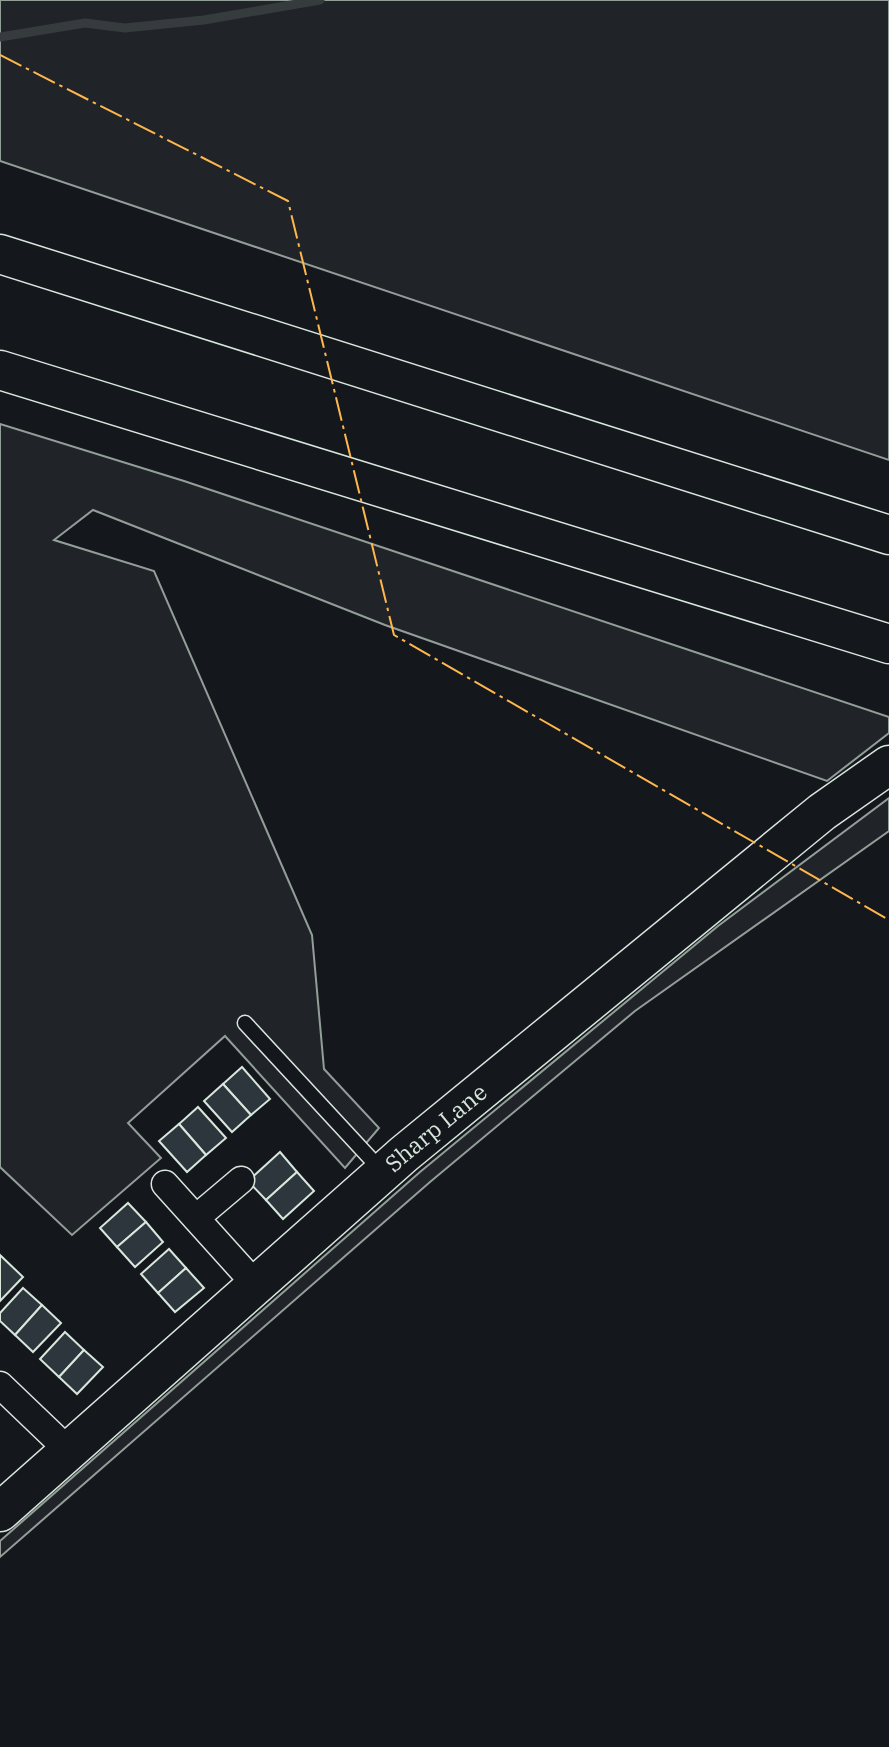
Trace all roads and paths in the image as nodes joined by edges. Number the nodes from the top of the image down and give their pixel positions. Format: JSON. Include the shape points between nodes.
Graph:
{"nodes":[{"id":1,"x":0,"y":254,"type":"edge"},
{"id":2,"x":0,"y":370,"type":"edge"},
{"id":3,"x":889,"y":535,"type":"edge"},
{"id":4,"x":889,"y":644,"type":"edge"},
{"id":5,"x":889,"y":765,"type":"edge"},
{"id":6,"x":245,"y":1023,"type":"dead end"},
{"id":7,"x":383,"y":1172,"type":"junction"},
{"id":8,"x":241,"y":1180,"type":"dead end"},
{"id":9,"x":165,"y":1184,"type":"dead end"},
{"id":10,"x":196,"y":1218,"type":"junction"},
{"id":11,"x":256,"y":1284,"type":"junction"},
{"id":12,"x":0,"y":1385,"type":"edge"},
{"id":13,"x":69,"y":1451,"type":"junction"},
{"id":14,"x":0,"y":1512,"type":"edge"}],
"edges":[{"from":1,"to":3,"type":"main road"},
{"from":2,"to":4,"type":"main road"},
{"from":5,"to":7,"type":"main road","name":"Sharp Lane","via":[[822,812]]},
{"from":6,"to":7,"type":"lane"},
{"from":7,"to":11,"type":"main road","name":"Sharp Lane"},
{"from":8,"to":10,"type":"street"},
{"from":9,"to":10,"type":"street"},
{"from":10,"to":11,"type":"street"},
{"from":11,"to":13,"type":"main road","name":"Sharp Lane"},
{"from":12,"to":13,"type":"street"},
{"from":13,"to":14,"type":"main road","name":"Sharp Lane"}]}
